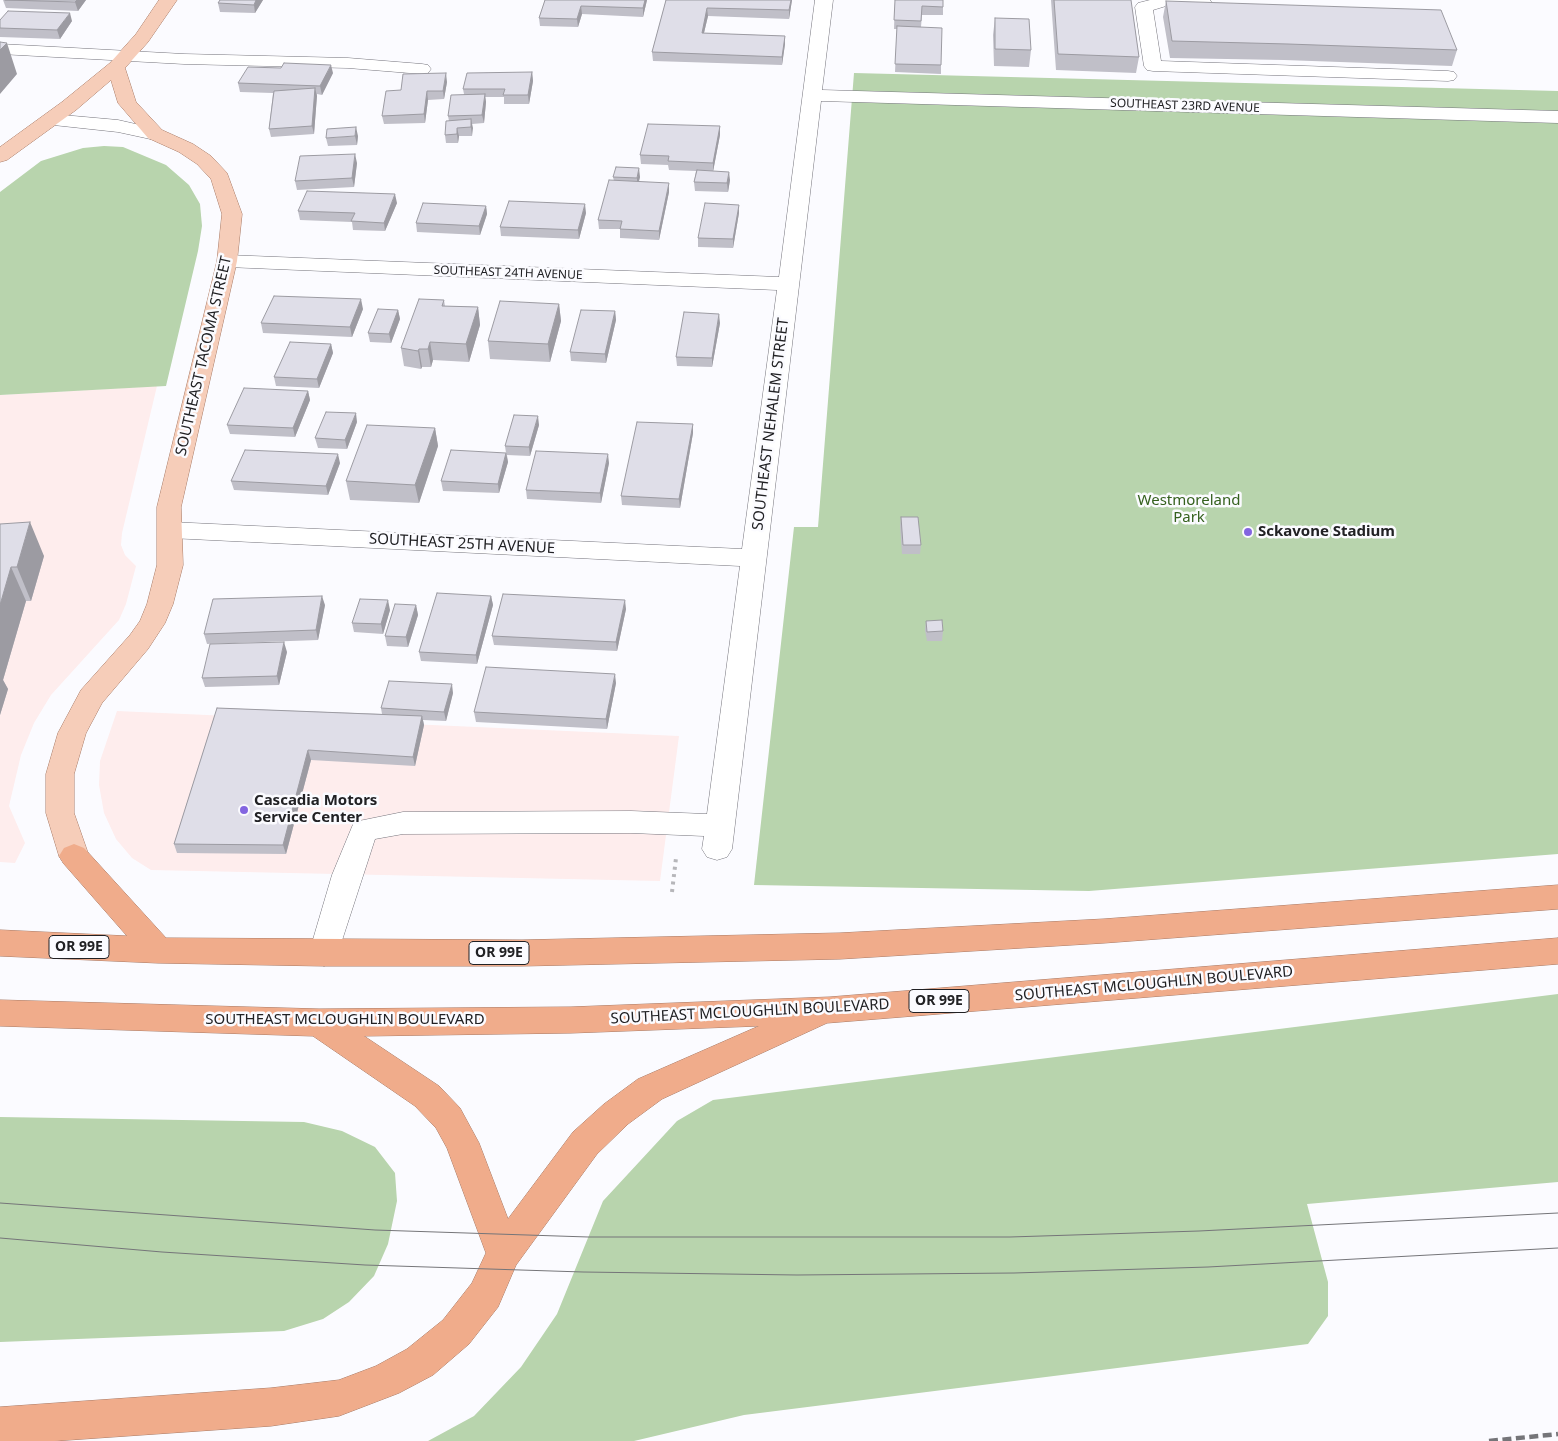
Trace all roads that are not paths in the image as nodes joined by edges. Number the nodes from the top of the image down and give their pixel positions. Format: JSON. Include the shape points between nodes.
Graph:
{"nodes":[{"id":1,"x":168,"y":0,"type":"edge"},
{"id":2,"x":824,"y":0,"type":"edge"},
{"id":3,"x":1165,"y":1,"type":"edge"},
{"id":4,"x":1225,"y":4,"type":"edge"},
{"id":5,"x":0,"y":49,"type":"edge"},
{"id":6,"x":121,"y":62,"type":"junction"},
{"id":7,"x":422,"y":69,"type":"dead end"},
{"id":8,"x":1448,"y":76,"type":"dead end"},
{"id":9,"x":811,"y":95,"type":"junction"},
{"id":10,"x":1558,"y":117,"type":"edge"},
{"id":11,"x":51,"y":120,"type":"junction"},
{"id":12,"x":155,"y":134,"type":"junction"},
{"id":13,"x":0,"y":156,"type":"edge"},
{"id":14,"x":227,"y":261,"type":"junction"},
{"id":15,"x":788,"y":284,"type":"junction"},
{"id":16,"x":170,"y":530,"type":"junction"},
{"id":17,"x":753,"y":558,"type":"junction"},
{"id":18,"x":74,"y":856,"type":"joint"},
{"id":19,"x":1558,"y":897,"type":"edge"},
{"id":20,"x":0,"y":943,"type":"edge"},
{"id":21,"x":158,"y":950,"type":"junction"},
{"id":22,"x":1558,"y":951,"type":"edge"},
{"id":23,"x":324,"y":953,"type":"junction"},
{"id":24,"x":830,"y":1010,"type":"junction"},
{"id":25,"x":0,"y":1012,"type":"edge"},
{"id":26,"x":319,"y":1023,"type":"junction"},
{"id":27,"x":504,"y":1253,"type":"junction"},
{"id":28,"x":0,"y":1426,"type":"edge"}],
"edges":[{"from":1,"to":6,"type":"main road"},
{"from":2,"to":9,"type":"street","name":"SOUTHEAST NEHALEM STREET"},
{"from":3,"to":4,"type":"street"},
{"from":3,"to":8,"type":"street","via":[[1144,7],[1153,66]]},
{"from":5,"to":6,"type":"street"},
{"from":6,"to":7,"type":"street","via":[[348,63]]},
{"from":6,"to":11,"type":"main road"},
{"from":6,"to":12,"type":"main road","via":[[124,99]]},
{"from":9,"to":10,"type":"street","name":"SOUTHEAST 23RD AVENUE"},
{"from":9,"to":15,"type":"street","name":"SOUTHEAST NEHALEM STREET"},
{"from":11,"to":12,"type":"street","name":"SOUTHEAST TACOMA STREET","via":[[118,126]]},
{"from":11,"to":13,"type":"main road"},
{"from":12,"to":14,"type":"main road","name":"SOUTHEAST TACOMA STREET","via":[[186,148],[204,160],[220,177],[232,214]]},
{"from":14,"to":15,"type":"street","name":"SOUTHEAST 24TH AVENUE"},
{"from":14,"to":16,"type":"main road","name":"SOUTHEAST TACOMA STREET","via":[[169,507]]},
{"from":15,"to":17,"type":"street","name":"SOUTHEAST NEHALEM STREET"},
{"from":16,"to":17,"type":"street","name":"SOUTHEAST 25TH AVENUE"},
{"from":16,"to":18,"type":"main road","name":"SOUTHEAST TACOMA STREET","via":[[170,565],[152,623],[91,697],[72,732],[60,774],[60,814]]},
{"from":17,"to":23,"type":"street","name":"SOUTHEAST NEHALEM STREET","via":[[719,837],[631,822],[402,824],[364,830]]},
{"from":18,"to":21,"type":"highway"},
{"from":19,"to":23,"type":"highway","number":"OR 99E","via":[[1104,931],[840,946],[532,953]]},
{"from":20,"to":21,"type":"highway","number":"OR 99E"},
{"from":21,"to":23,"type":"highway","number":"OR 99E"},
{"from":22,"to":24,"type":"highway","name":"SOUTHEAST MCLOUGHLIN BOULEVARD","number":"OR 99E"},
{"from":24,"to":26,"type":"highway","name":"SOUTHEAST MCLOUGHLIN BOULEVARD","number":"OR 99E","via":[[570,1020]]},
{"from":24,"to":27,"type":"highway","via":[[650,1089],[616,1114],[585,1144]]},
{"from":25,"to":26,"type":"highway","name":"SOUTHEAST MCLOUGHLIN BOULEVARD","number":"OR 99E"},
{"from":26,"to":27,"type":"highway","via":[[428,1096],[448,1118],[462,1143]]},
{"from":27,"to":28,"type":"highway","via":[[484,1296],[456,1332],[420,1362],[386,1380],[338,1398],[271,1407]]}]}
